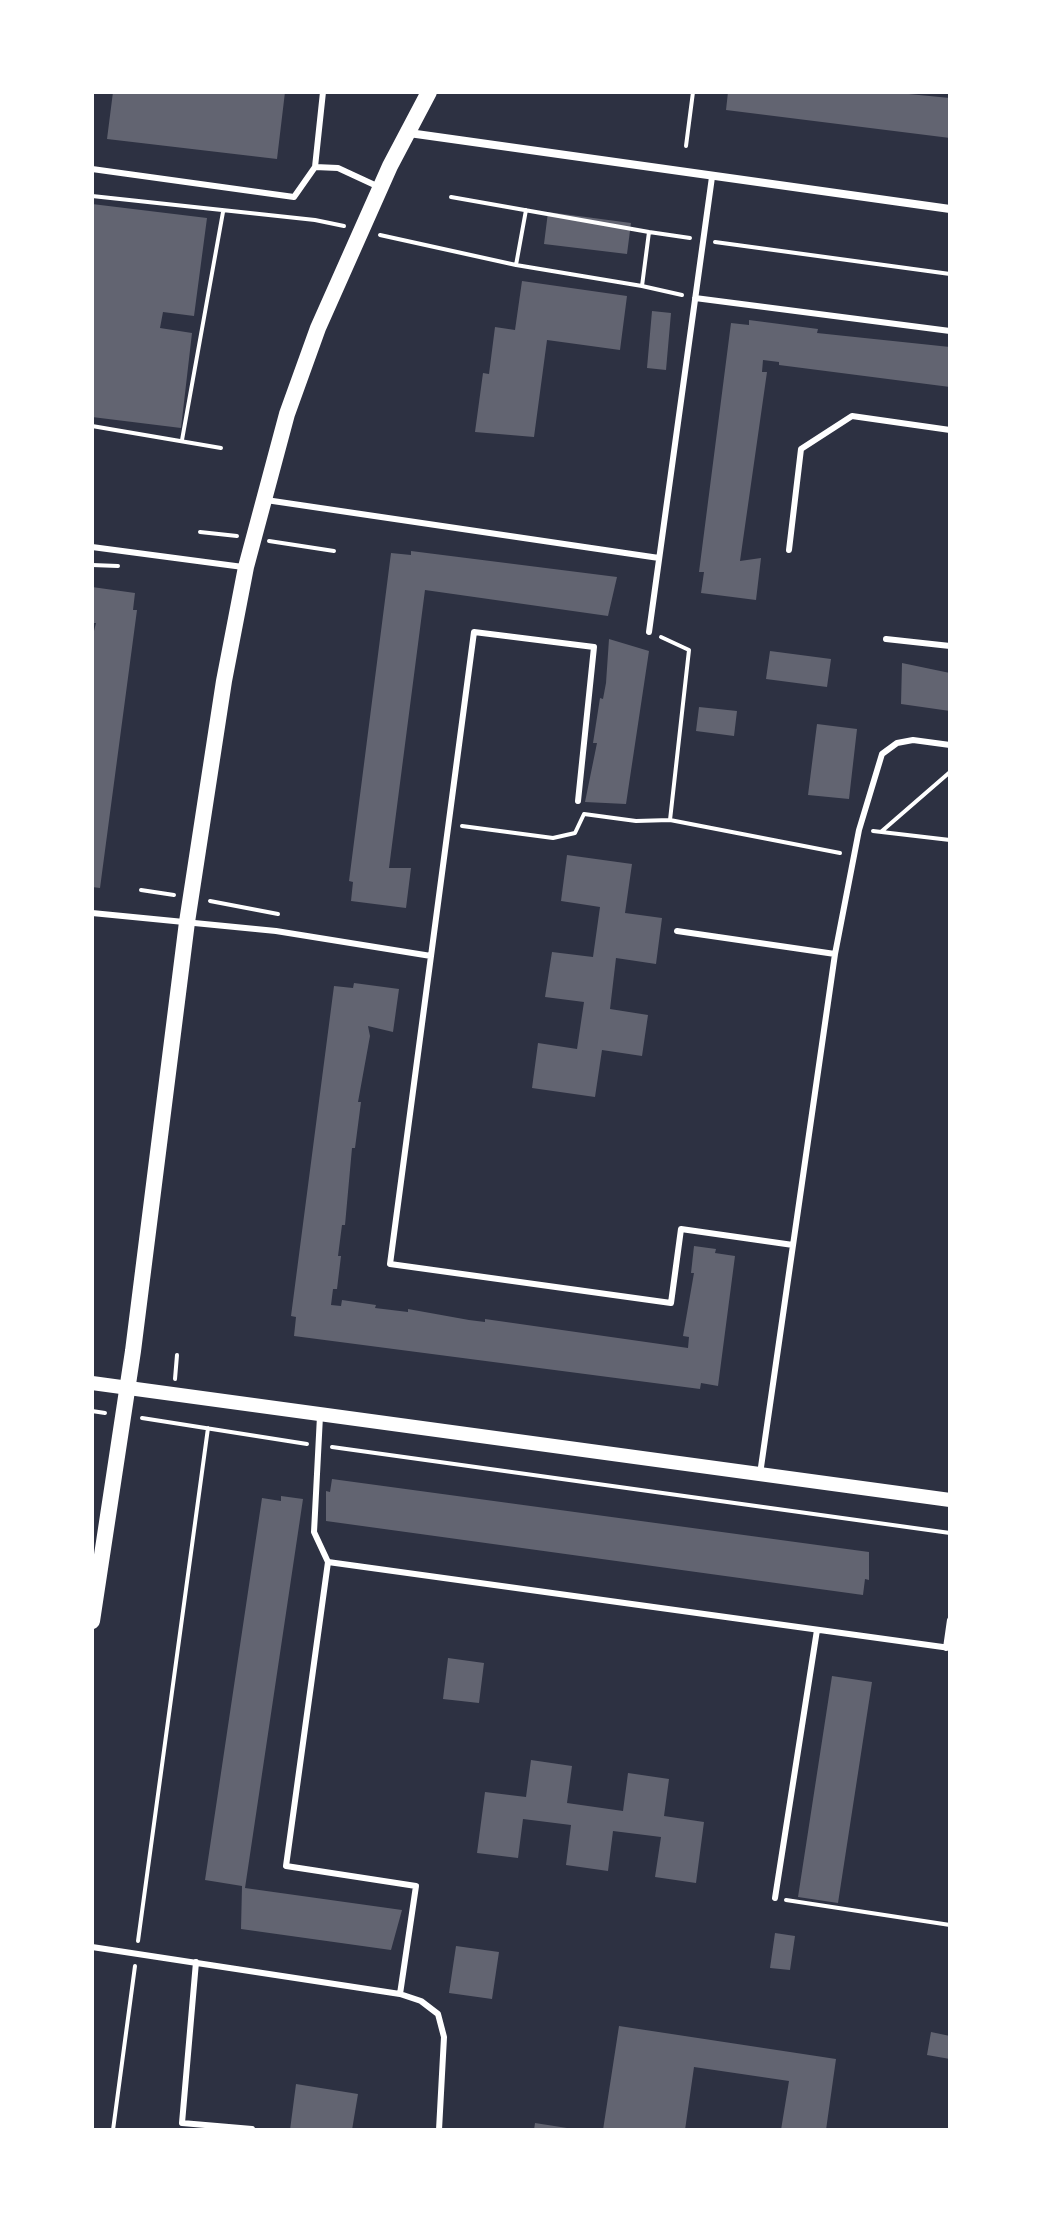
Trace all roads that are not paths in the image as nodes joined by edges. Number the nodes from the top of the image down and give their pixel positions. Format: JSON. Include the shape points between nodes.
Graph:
{"nodes":[{"id":1,"x":323,"y":92,"type":"edge"},
{"id":2,"x":429,"y":92,"type":"edge"},
{"id":3,"x":409,"y":133,"type":"junction"},
{"id":4,"x":315,"y":167,"type":"junction"},
{"id":5,"x":92,"y":169,"type":"edge"},
{"id":6,"x":712,"y":177,"type":"junction"},
{"id":7,"x":380,"y":187,"type":"junction"},
{"id":8,"x":950,"y":209,"type":"edge"},
{"id":9,"x":695,"y":298,"type":"junction"},
{"id":10,"x":950,"y":331,"type":"edge"},
{"id":11,"x":950,"y":430,"type":"edge"},
{"id":12,"x":263,"y":499,"type":"junction"},
{"id":13,"x":92,"y":547,"type":"edge"},
{"id":14,"x":789,"y":550,"type":"dead end"},
{"id":15,"x":659,"y":558,"type":"junction"},
{"id":16,"x":246,"y":567,"type":"junction"},
{"id":17,"x":649,"y":632,"type":"road end"},
{"id":18,"x":886,"y":639,"type":"dead end"},
{"id":19,"x":950,"y":646,"type":"edge"},
{"id":20,"x":950,"y":745,"type":"edge"},
{"id":21,"x":578,"y":801,"type":"dead end"},
{"id":22,"x":92,"y":913,"type":"edge"},
{"id":23,"x":187,"y":922,"type":"junction"},
{"id":24,"x":677,"y":931,"type":"dead end"},
{"id":25,"x":835,"y":954,"type":"junction"},
{"id":26,"x":431,"y":956,"type":"junction"},
{"id":27,"x":793,"y":1245,"type":"junction"},
{"id":28,"x":92,"y":1383,"type":"edge"},
{"id":29,"x":127,"y":1388,"type":"junction"},
{"id":30,"x":320,"y":1416,"type":"junction"},
{"id":31,"x":760,"y":1474,"type":"junction"},
{"id":32,"x":950,"y":1500,"type":"edge"},
{"id":33,"x":328,"y":1562,"type":"junction"},
{"id":34,"x":950,"y":1620,"type":"edge"},
{"id":35,"x":92,"y":1621,"type":"edge"},
{"id":36,"x":817,"y":1630,"type":"junction"},
{"id":37,"x":948,"y":1648,"type":"edge"},
{"id":38,"x":775,"y":1898,"type":"road end"},
{"id":39,"x":92,"y":1947,"type":"edge"},
{"id":40,"x":196,"y":1962,"type":"junction"},
{"id":41,"x":400,"y":1994,"type":"junction"},
{"id":42,"x":252,"y":2129,"type":"edge"},
{"id":43,"x":439,"y":2130,"type":"edge"}],
"edges":[{"from":1,"to":4,"type":"lane"},
{"from":2,"to":3,"type":"main road"},
{"from":3,"to":6,"type":"street"},
{"from":3,"to":7,"type":"main road"},
{"from":4,"to":5,"type":"lane","via":[[294,197]]},
{"from":4,"to":7,"type":"lane","via":[[338,168]]},
{"from":6,"to":8,"type":"street"},
{"from":6,"to":9,"type":"lane"},
{"from":7,"to":12,"type":"main road","via":[[302,370]]},
{"from":9,"to":10,"type":"lane"},
{"from":9,"to":15,"type":"lane"},
{"from":11,"to":14,"type":"lane","via":[[852,416],[801,449]]},
{"from":12,"to":15,"type":"lane"},
{"from":12,"to":16,"type":"main road"},
{"from":13,"to":16,"type":"lane"},
{"from":15,"to":17,"type":"lane"},
{"from":16,"to":23,"type":"main road"},
{"from":18,"to":19,"type":"lane"},
{"from":20,"to":25,"type":"lane","via":[[913,740],[882,754],[859,830]]},
{"from":21,"to":26,"type":"lane","via":[[594,647],[474,632]]},
{"from":22,"to":23,"type":"lane"},
{"from":23,"to":26,"type":"lane"},
{"from":23,"to":29,"type":"main road"},
{"from":24,"to":25,"type":"lane"},
{"from":25,"to":27,"type":"lane"},
{"from":26,"to":27,"type":"lane","via":[[390,1264],[671,1303],[681,1229]]},
{"from":27,"to":31,"type":"lane"},
{"from":28,"to":29,"type":"street"},
{"from":29,"to":30,"type":"street"},
{"from":29,"to":35,"type":"main road"},
{"from":30,"to":31,"type":"street"},
{"from":30,"to":33,"type":"lane","via":[[314,1532]]},
{"from":31,"to":32,"type":"street"},
{"from":33,"to":36,"type":"lane"},
{"from":33,"to":41,"type":"lane","via":[[286,1866],[416,1886]]},
{"from":34,"to":37,"type":"lane"},
{"from":36,"to":37,"type":"lane"},
{"from":36,"to":38,"type":"lane"},
{"from":39,"to":40,"type":"lane"},
{"from":40,"to":41,"type":"lane"},
{"from":40,"to":42,"type":"lane","via":[[182,2123]]},
{"from":41,"to":43,"type":"lane","via":[[438,2014],[445,2059]]}]}
